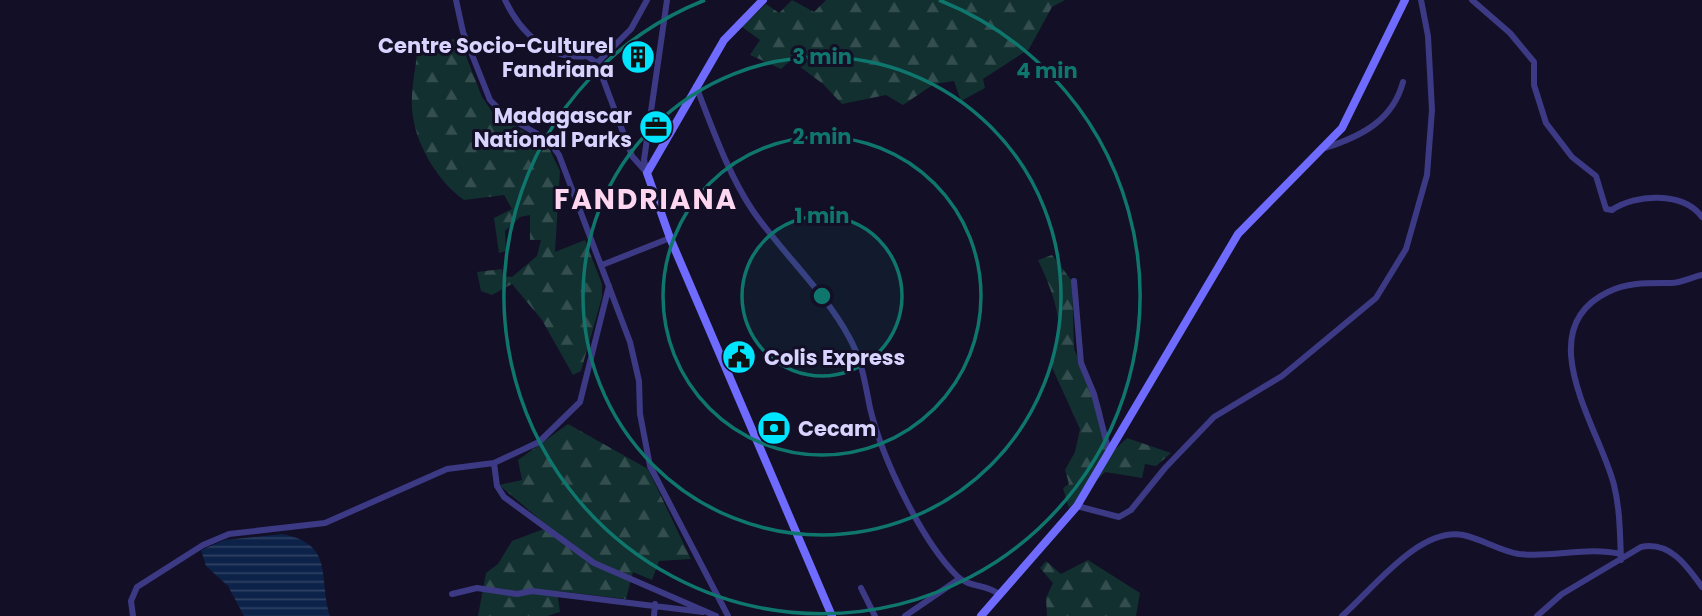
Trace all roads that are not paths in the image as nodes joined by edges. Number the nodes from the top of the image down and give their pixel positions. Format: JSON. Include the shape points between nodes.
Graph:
{"nodes":[{"id":1,"x":456,"y":0,"type":"edge"},
{"id":2,"x":505,"y":0,"type":"edge"},
{"id":3,"x":647,"y":0,"type":"edge"},
{"id":4,"x":667,"y":0,"type":"edge"},
{"id":5,"x":763,"y":0,"type":"edge"},
{"id":6,"x":1405,"y":0,"type":"edge"},
{"id":7,"x":1421,"y":0,"type":"edge"},
{"id":8,"x":1472,"y":0,"type":"edge"},
{"id":9,"x":597,"y":63,"type":"junction"},
{"id":10,"x":1403,"y":82,"type":"dead end"},
{"id":11,"x":696,"y":86,"type":"junction"},
{"id":12,"x":1325,"y":148,"type":"junction"},
{"id":13,"x":647,"y":173,"type":"junction"},
{"id":14,"x":1702,"y":217,"type":"edge"},
{"id":15,"x":670,"y":238,"type":"junction"},
{"id":16,"x":602,"y":265,"type":"junction"},
{"id":17,"x":1702,"y":275,"type":"edge"},
{"id":18,"x":1074,"y":281,"type":"dead end"},
{"id":19,"x":610,"y":284,"type":"junction"},
{"id":20,"x":1110,"y":454,"type":"junction"},
{"id":21,"x":494,"y":463,"type":"junction"},
{"id":22,"x":1077,"y":506,"type":"junction"},
{"id":23,"x":1621,"y":557,"type":"junction"},
{"id":24,"x":959,"y":579,"type":"junction"},
{"id":25,"x":1702,"y":587,"type":"edge"},
{"id":26,"x":861,"y":588,"type":"dead end"},
{"id":27,"x":452,"y":594,"type":"dead end"},
{"id":28,"x":1000,"y":595,"type":"junction"},
{"id":29,"x":655,"y":604,"type":"junction"},
{"id":30,"x":708,"y":612,"type":"junction"},
{"id":31,"x":133,"y":616,"type":"edge"},
{"id":32,"x":654,"y":616,"type":"edge"},
{"id":33,"x":716,"y":616,"type":"edge"},
{"id":34,"x":728,"y":616,"type":"edge"},
{"id":35,"x":832,"y":616,"type":"edge"},
{"id":36,"x":875,"y":616,"type":"edge"},
{"id":37,"x":905,"y":616,"type":"edge"},
{"id":38,"x":981,"y":616,"type":"edge"},
{"id":39,"x":1342,"y":616,"type":"edge"},
{"id":40,"x":1537,"y":616,"type":"edge"}],
"edges":[{"from":1,"to":16,"type":"street","via":[[463,32],[490,100],[553,146]]},
{"from":2,"to":9,"type":"street","via":[[528,34],[548,50],[573,58],[587,56]]},
{"from":3,"to":9,"type":"street","via":[[631,29]]},
{"from":4,"to":13,"type":"street","via":[[644,160]]},
{"from":5,"to":11,"type":"street","via":[[724,40]]},
{"from":6,"to":12,"type":"street","via":[[1356,107]]},
{"from":7,"to":22,"type":"street","via":[[1432,110],[1427,176],[1406,249],[1376,298],[1282,376],[1214,417],[1131,510],[1119,517]]},
{"from":8,"to":14,"type":"street","via":[[1510,33],[1534,62],[1534,85],[1546,123],[1572,157],[1596,176],[1606,209],[1612,211],[1628,200],[1657,198],[1677,201]]},
{"from":9,"to":13,"type":"street","via":[[632,156]]},
{"from":10,"to":12,"type":"street","via":[[1393,110],[1374,125]]},
{"from":11,"to":13,"type":"street"},
{"from":11,"to":24,"type":"street","via":[[751,208],[835,312],[851,341],[863,368],[871,410],[909,508]]},
{"from":12,"to":20,"type":"street","via":[[1238,234]]},
{"from":13,"to":15,"type":"street"},
{"from":15,"to":16,"type":"street"},
{"from":15,"to":35,"type":"street"},
{"from":16,"to":19,"type":"street"},
{"from":17,"to":23,"type":"street","via":[[1608,292],[1585,309],[1572,338],[1574,380],[1615,485]]},
{"from":18,"to":20,"type":"street","via":[[1081,363]]},
{"from":19,"to":21,"type":"street","via":[[574,411],[539,442]]},
{"from":19,"to":34,"type":"street","via":[[639,381],[650,466]]},
{"from":20,"to":22,"type":"street"},
{"from":21,"to":30,"type":"street","via":[[497,486],[504,497],[574,550]]},
{"from":21,"to":31,"type":"street","via":[[447,469],[325,523],[229,534],[203,545],[137,587],[131,601]]},
{"from":22,"to":28,"type":"street"},
{"from":23,"to":25,"type":"street","via":[[1641,547],[1662,547],[1689,569]]},
{"from":23,"to":39,"type":"street","via":[[1599,551],[1516,554],[1450,533],[1431,538],[1410,552]]},
{"from":23,"to":40,"type":"street","via":[[1562,594]]},
{"from":24,"to":28,"type":"street"},
{"from":24,"to":37,"type":"street"},
{"from":26,"to":36,"type":"street"},
{"from":27,"to":29,"type":"street","via":[[477,588]]},
{"from":28,"to":38,"type":"street"},
{"from":29,"to":30,"type":"street"},
{"from":29,"to":32,"type":"street"},
{"from":30,"to":33,"type":"street"}]}
